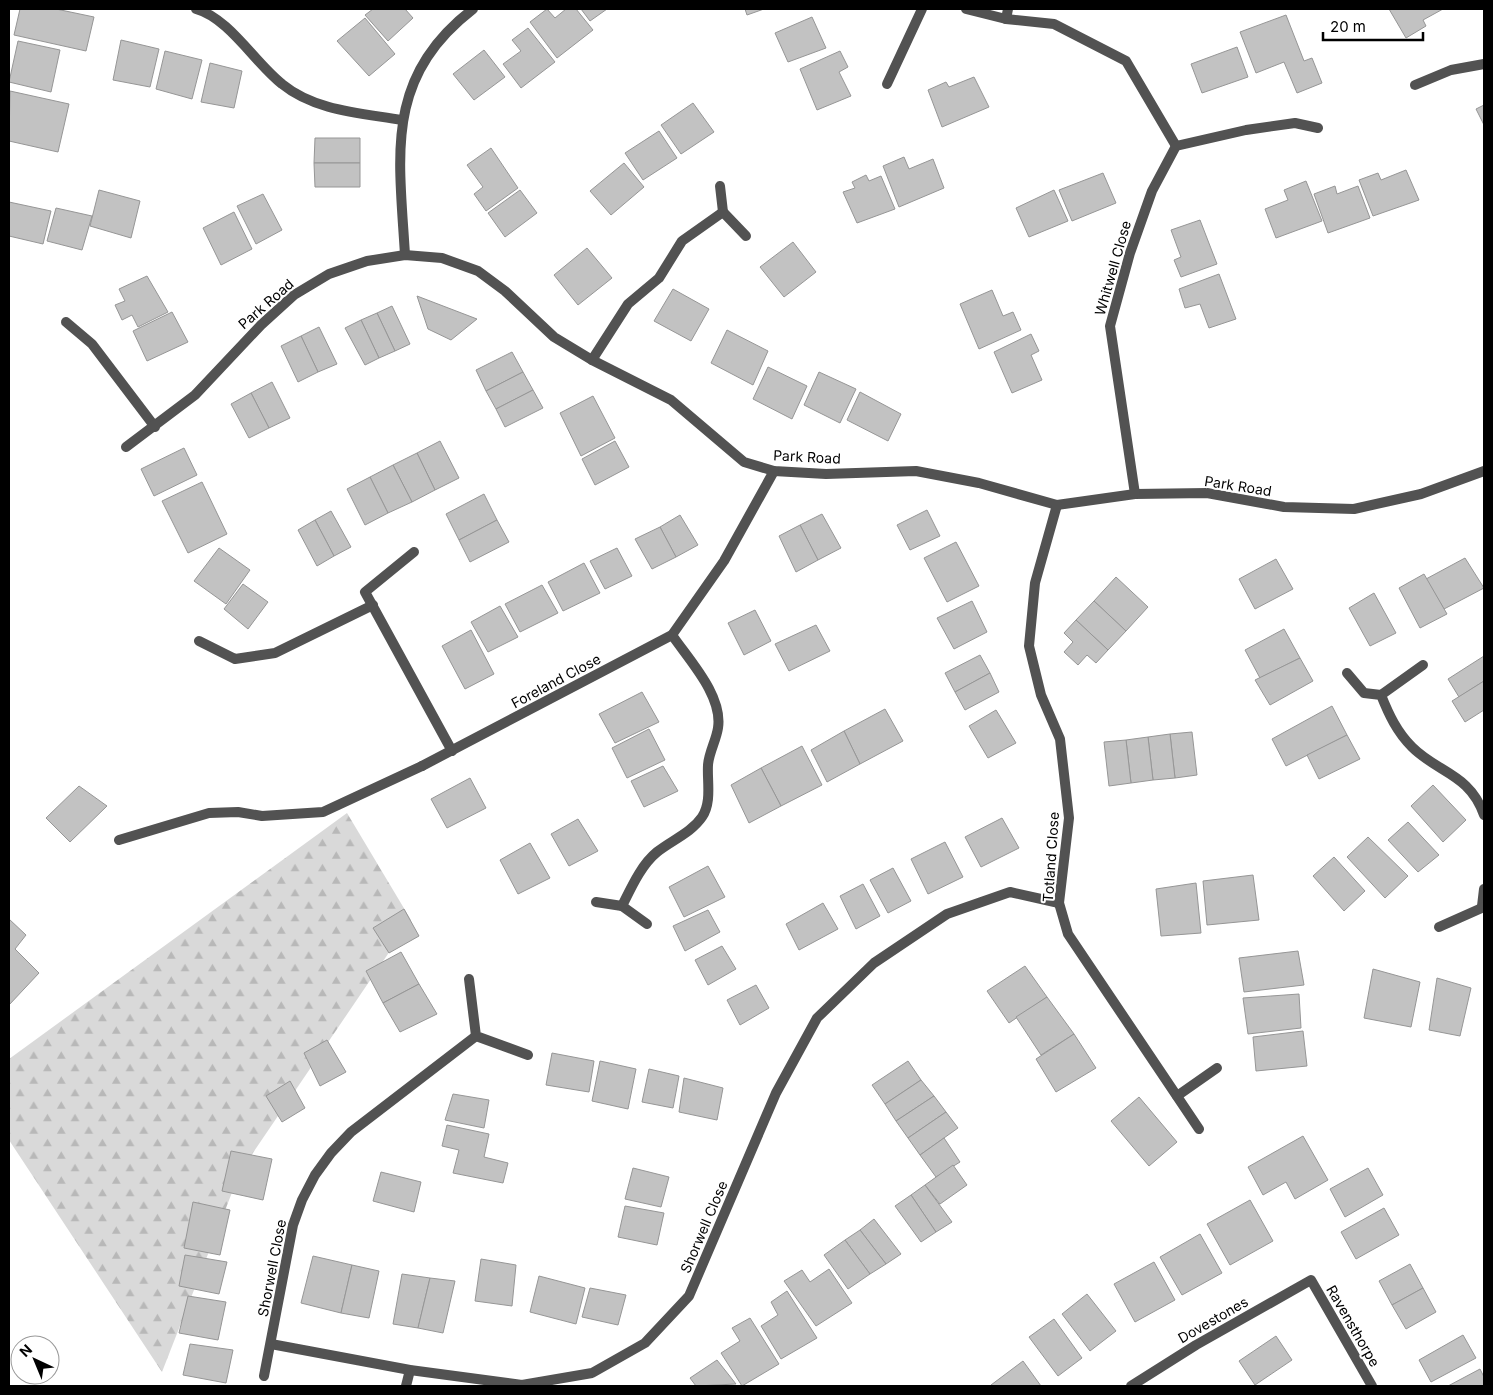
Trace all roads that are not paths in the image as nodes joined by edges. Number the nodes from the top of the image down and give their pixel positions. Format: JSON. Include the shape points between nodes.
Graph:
{"nodes":[{"id":1,"x":196,"y":9,"type":"edge"},
{"id":2,"x":473,"y":9,"type":"edge"},
{"id":3,"x":922,"y":9,"type":"edge"},
{"id":4,"x":966,"y":9,"type":"edge"},
{"id":5,"x":1007,"y":14,"type":"edge"},
{"id":6,"x":1484,"y":64,"type":"edge"},
{"id":7,"x":887,"y":84,"type":"dead end"},
{"id":8,"x":1415,"y":85,"type":"dead end"},
{"id":9,"x":402,"y":120,"type":"junction"},
{"id":10,"x":1318,"y":128,"type":"dead end"},
{"id":11,"x":1176,"y":146,"type":"junction"},
{"id":12,"x":720,"y":186,"type":"dead end"},
{"id":13,"x":723,"y":212,"type":"junction"},
{"id":14,"x":746,"y":236,"type":"dead end"},
{"id":15,"x":405,"y":255,"type":"junction"},
{"id":16,"x":66,"y":322,"type":"dead end"},
{"id":17,"x":592,"y":360,"type":"junction"},
{"id":18,"x":155,"y":426,"type":"junction"},
{"id":19,"x":126,"y":447,"type":"dead end"},
{"id":20,"x":774,"y":471,"type":"junction"},
{"id":21,"x":1484,"y":471,"type":"edge"},
{"id":22,"x":1135,"y":494,"type":"junction"},
{"id":23,"x":1057,"y":505,"type":"junction"},
{"id":24,"x":414,"y":552,"type":"dead end"},
{"id":25,"x":373,"y":605,"type":"junction"},
{"id":26,"x":672,"y":636,"type":"junction"},
{"id":27,"x":199,"y":640,"type":"dead end"},
{"id":28,"x":1423,"y":665,"type":"dead end"},
{"id":29,"x":1347,"y":673,"type":"dead end"},
{"id":30,"x":1381,"y":694,"type":"junction"},
{"id":31,"x":452,"y":751,"type":"junction"},
{"id":32,"x":1484,"y":815,"type":"edge"},
{"id":33,"x":120,"y":840,"type":"dead end"},
{"id":34,"x":1484,"y":889,"type":"edge"},
{"id":35,"x":596,"y":902,"type":"dead end"},
{"id":36,"x":1058,"y":903,"type":"junction"},
{"id":37,"x":622,"y":906,"type":"junction"},
{"id":38,"x":1483,"y":907,"type":"edge"},
{"id":39,"x":647,"y":924,"type":"dead end"},
{"id":40,"x":1439,"y":927,"type":"dead end"},
{"id":41,"x":469,"y":979,"type":"dead end"},
{"id":42,"x":476,"y":1036,"type":"junction"},
{"id":43,"x":528,"y":1055,"type":"dead end"},
{"id":44,"x":1218,"y":1068,"type":"dead end"},
{"id":45,"x":1176,"y":1096,"type":"junction"},
{"id":46,"x":1199,"y":1129,"type":"dead end"},
{"id":47,"x":1311,"y":1280,"type":"joint"},
{"id":48,"x":271,"y":1344,"type":"junction"},
{"id":49,"x":410,"y":1370,"type":"junction"},
{"id":50,"x":264,"y":1376,"type":"dead end"},
{"id":51,"x":406,"y":1386,"type":"edge"},
{"id":52,"x":1132,"y":1386,"type":"edge"},
{"id":53,"x":1372,"y":1386,"type":"edge"}],
"edges":[{"from":1,"to":9,"type":"street","via":[[217,20],[281,84],[304,99],[331,108]]},
{"from":2,"to":9,"type":"street","via":[[450,27],[418,69]]},
{"from":3,"to":7,"type":"street"},
{"from":4,"to":5,"type":"street"},
{"from":5,"to":11,"type":"street","via":[[1054,24],[1126,61]]},
{"from":6,"to":8,"type":"street","via":[[1451,70]]},
{"from":9,"to":15,"type":"street","via":[[399,155]]},
{"from":10,"to":11,"type":"street","via":[[1295,123]]},
{"from":11,"to":22,"type":"street","name":"Whitwell Close","via":[[1152,191],[1110,326]]},
{"from":12,"to":13,"type":"street"},
{"from":13,"to":14,"type":"street"},
{"from":13,"to":17,"type":"street","via":[[682,241],[659,278],[628,304]]},
{"from":15,"to":17,"type":"street","name":"Park Road","via":[[442,258],[478,271],[505,291],[554,337]]},
{"from":15,"to":18,"type":"street","name":"Park Road","via":[[367,261],[329,274],[294,295],[261,325],[195,396]]},
{"from":16,"to":18,"type":"street","via":[[92,344]]},
{"from":17,"to":20,"type":"street","name":"Park Road","via":[[671,400],[744,462]]},
{"from":18,"to":19,"type":"street","name":"Park Road"},
{"from":20,"to":23,"type":"street","name":"Park Road","via":[[826,474],[916,471],[979,483]]},
{"from":20,"to":26,"type":"street","name":"Foreland Close","via":[[724,561]]},
{"from":21,"to":22,"type":"street","name":"Park Road","via":[[1421,494],[1354,508],[1284,507],[1207,493]]},
{"from":22,"to":23,"type":"street","name":"Park Road"},
{"from":23,"to":36,"type":"street","name":"Totland Close","via":[[1035,583],[1028,646],[1041,695],[1060,738],[1070,818]]},
{"from":24,"to":25,"type":"street","via":[[365,592]]},
{"from":25,"to":27,"type":"street","via":[[275,653],[235,659]]},
{"from":25,"to":31,"type":"street"},
{"from":26,"to":31,"type":"street","name":"Foreland Close"},
{"from":26,"to":37,"type":"street","via":[[713,695],[719,710],[718,728],[708,763],[708,798],[703,816],[690,830],[655,853]]},
{"from":28,"to":30,"type":"street"},
{"from":29,"to":30,"type":"street","via":[[1364,693]]},
{"from":30,"to":32,"type":"street","via":[[1394,726],[1414,749],[1464,784],[1480,804]]},
{"from":31,"to":33,"type":"street","name":"Foreland Close","via":[[323,812],[262,816],[238,812],[209,813]]},
{"from":34,"to":38,"type":"street"},
{"from":35,"to":37,"type":"street"},
{"from":36,"to":45,"type":"street","name":"Totland Close","via":[[1068,934]]},
{"from":36,"to":49,"type":"street","name":"Shorwell Close","via":[[1010,892],[948,914],[874,963],[817,1018],[776,1094],[689,1296],[645,1343],[592,1373],[522,1385]]},
{"from":37,"to":39,"type":"street"},
{"from":38,"to":40,"type":"street"},
{"from":41,"to":42,"type":"street"},
{"from":42,"to":43,"type":"street"},
{"from":42,"to":48,"type":"street","name":"Shorwell Close","via":[[351,1132],[315,1175],[293,1225]]},
{"from":44,"to":45,"type":"street"},
{"from":45,"to":46,"type":"street","name":"Totland Close"},
{"from":47,"to":52,"type":"street","name":"Dovestones","via":[[1196,1345]]},
{"from":47,"to":53,"type":"street","name":"Ravensthorpe"},
{"from":48,"to":49,"type":"street","name":"Shorwell Close"},
{"from":48,"to":50,"type":"street","name":"Shorwell Close"},
{"from":49,"to":51,"type":"street"}]}
